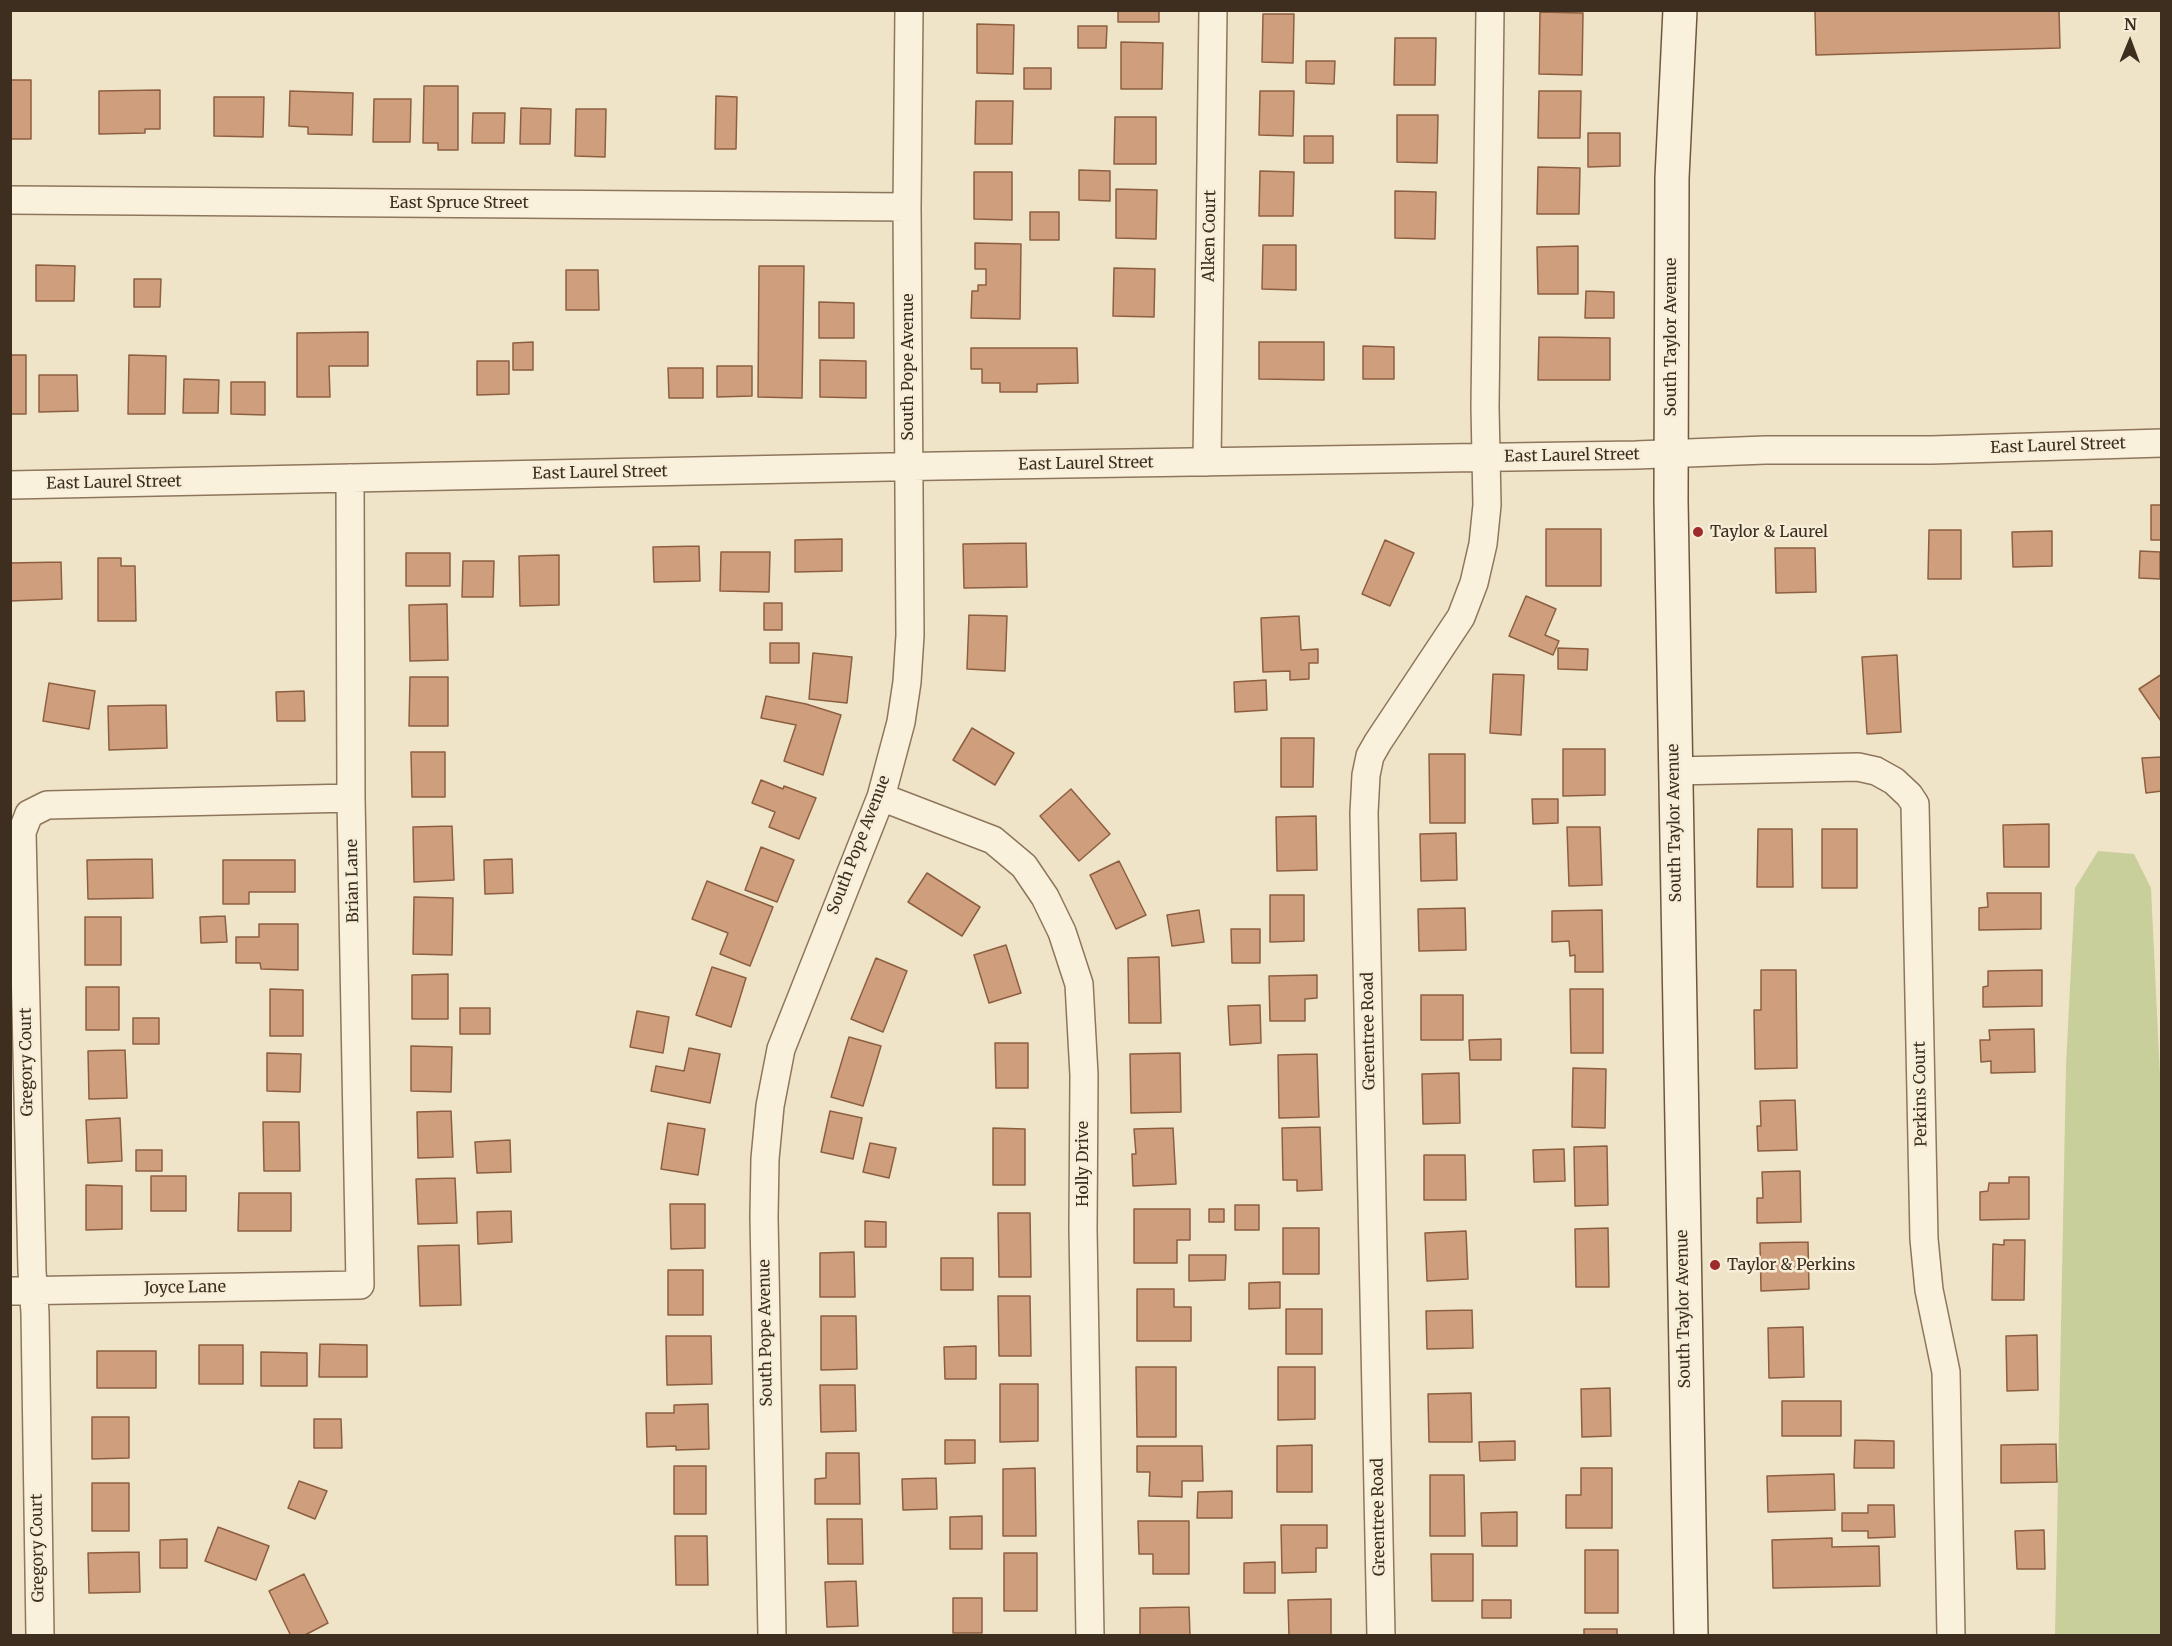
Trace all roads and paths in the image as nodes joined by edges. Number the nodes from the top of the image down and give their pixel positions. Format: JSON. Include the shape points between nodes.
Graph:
{"nodes":[{"id":1,"x":909,"y":10,"type":"edge"},
{"id":2,"x":1213,"y":10,"type":"edge"},
{"id":3,"x":1490,"y":10,"type":"edge"},
{"id":4,"x":1680,"y":10,"type":"edge"},
{"id":5,"x":10,"y":201,"type":"edge"},
{"id":6,"x":907,"y":207,"type":"junction"},
{"id":7,"x":2162,"y":443,"type":"edge"},
{"id":8,"x":1671,"y":453,"type":"junction"},
{"id":9,"x":1487,"y":458,"type":"junction"},
{"id":10,"x":1207,"y":462,"type":"junction"},
{"id":11,"x":908,"y":467,"type":"junction"},
{"id":12,"x":350,"y":478,"type":"junction"},
{"id":13,"x":10,"y":485,"type":"edge"},
{"id":14,"x":1674,"y":771,"type":"junction"},
{"id":15,"x":880,"y":797,"type":"junction"},
{"id":16,"x":351,"y":798,"type":"junction"},
{"id":17,"x":360,"y":1285,"type":"joint"},
{"id":18,"x":22,"y":1291,"type":"edge"},
{"id":19,"x":40,"y":1635,"type":"edge"},
{"id":20,"x":772,"y":1635,"type":"edge"},
{"id":21,"x":1090,"y":1635,"type":"edge"},
{"id":22,"x":1381,"y":1635,"type":"edge"},
{"id":23,"x":1691,"y":1635,"type":"edge"},
{"id":24,"x":1951,"y":1635,"type":"edge"}],
"edges":[{"from":1,"to":6,"type":"street","name":"South Pope Avenue"},
{"from":2,"to":10,"type":"street","name":"Alken Court"},
{"from":3,"to":9,"type":"street"},
{"from":4,"to":8,"type":"street","name":"South Taylor Avenue","via":[[1672,178]]},
{"from":5,"to":6,"type":"street","name":"East Spruce Street"},
{"from":6,"to":11,"type":"street","name":"South Pope Avenue"},
{"from":7,"to":8,"type":"street","name":"East Laurel Street"},
{"from":8,"to":9,"type":"street","name":"East Laurel Street"},
{"from":8,"to":14,"type":"street","name":"South Taylor Avenue"},
{"from":9,"to":10,"type":"street","name":"East Laurel Street"},
{"from":9,"to":22,"type":"street","name":"Greentree Road","via":[[1483,544],[1461,617],[1370,756],[1365,775]]},
{"from":10,"to":11,"type":"street","name":"East Laurel Street"},
{"from":11,"to":12,"type":"street","name":"East Laurel Street"},
{"from":11,"to":15,"type":"street","name":"South Pope Avenue","via":[[907,682],[901,722]]},
{"from":12,"to":13,"type":"street","name":"East Laurel Street"},
{"from":12,"to":16,"type":"street","name":"Brian Lane"},
{"from":14,"to":23,"type":"street","name":"South Taylor Avenue"},
{"from":14,"to":24,"type":"street","name":"Perkins Court","via":[[1858,767],[1919,789],[1915,804],[1924,1239],[1929,1290],[1946,1372]]},
{"from":15,"to":20,"type":"street","name":"South Pope Avenue","via":[[781,1049],[770,1106],[764,1217]]},
{"from":15,"to":21,"type":"street","name":"Holly Drive","via":[[993,840],[1024,866],[1062,932],[1079,984],[1084,1075]]},
{"from":16,"to":17,"type":"street","name":"Brian Lane"},
{"from":16,"to":18,"type":"street","name":"Gregory Court","via":[[21,805]]},
{"from":17,"to":18,"type":"street","name":"Joyce Lane"},
{"from":18,"to":19,"type":"street","name":"Gregory Court"}]}
